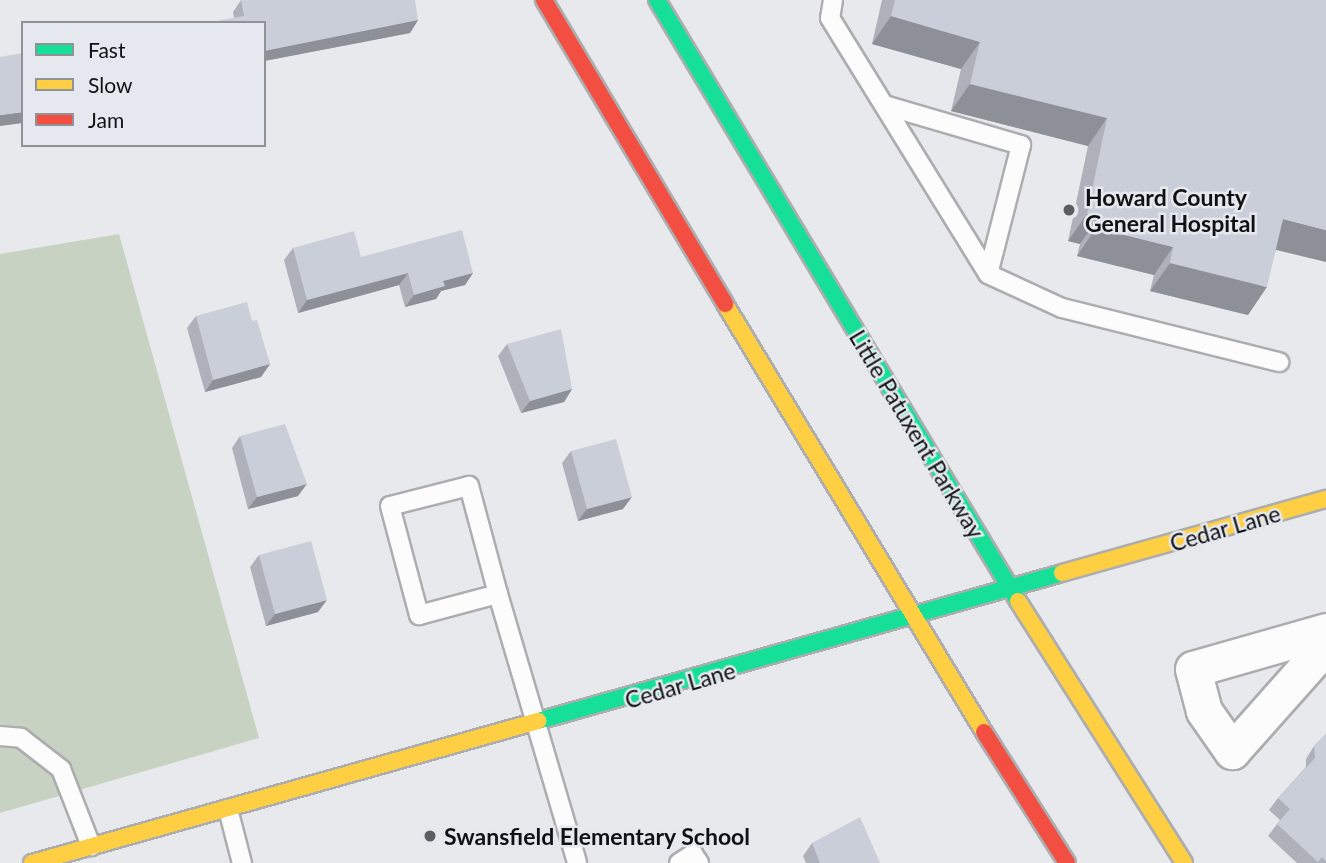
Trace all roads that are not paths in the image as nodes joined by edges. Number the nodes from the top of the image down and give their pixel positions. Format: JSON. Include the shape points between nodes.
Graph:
{"nodes":[{"id":1,"x":544,"y":0,"type":"edge"},
{"id":2,"x":657,"y":0,"type":"edge"},
{"id":3,"x":832,"y":0,"type":"edge"},
{"id":4,"x":884,"y":105,"type":"junction"},
{"id":5,"x":988,"y":274,"type":"junction"},
{"id":6,"x":1279,"y":362,"type":"dead end"},
{"id":7,"x":1326,"y":499,"type":"edge"},
{"id":8,"x":1011,"y":590,"type":"junction"},
{"id":9,"x":498,"y":594,"type":"junction"},
{"id":10,"x":913,"y":619,"type":"junction"},
{"id":11,"x":1326,"y":631,"type":"edge"},
{"id":12,"x":1326,"y":645,"type":"edge"},
{"id":13,"x":533,"y":727,"type":"junction"},
{"id":14,"x":0,"y":736,"type":"edge"},
{"id":15,"x":228,"y":809,"type":"junction"},
{"id":16,"x":92,"y":846,"type":"junction"},
{"id":17,"x":32,"y":863,"type":"edge"},
{"id":18,"x":242,"y":863,"type":"edge"},
{"id":19,"x":577,"y":863,"type":"edge"},
{"id":20,"x":679,"y":863,"type":"edge"},
{"id":21,"x":699,"y":863,"type":"edge"},
{"id":22,"x":1068,"y":863,"type":"edge"},
{"id":23,"x":1184,"y":863,"type":"edge"}],
"edges":[{"from":1,"to":10,"type":"main road"},
{"from":2,"to":8,"type":"main road","name":"Little Patuxent Parkway"},
{"from":3,"to":4,"type":"lane","via":[[830,18]]},
{"from":4,"to":5,"type":"lane"},
{"from":4,"to":5,"type":"lane","via":[[1021,145]]},
{"from":5,"to":6,"type":"lane","via":[[1062,309]]},
{"from":7,"to":8,"type":"main road","name":"Cedar Lane"},
{"from":8,"to":10,"type":"main road","name":"Cedar Lane"},
{"from":8,"to":23,"type":"main road","name":"Little Patuxent Parkway"},
{"from":9,"to":9,"type":"lane","via":[[419,615],[390,506],[469,486]]},
{"from":9,"to":13,"type":"lane"},
{"from":10,"to":13,"type":"main road","name":"Cedar Lane"},
{"from":10,"to":22,"type":"main road"},
{"from":11,"to":12,"type":"street","via":[[1193,669],[1204,711],[1232,751]]},
{"from":13,"to":15,"type":"main road","name":"Cedar Lane"},
{"from":13,"to":19,"type":"lane"},
{"from":14,"to":16,"type":"lane","via":[[21,738],[61,769]]},
{"from":15,"to":16,"type":"main road","name":"Cedar Lane"},
{"from":15,"to":18,"type":"lane"},
{"from":16,"to":17,"type":"main road","name":"Cedar Lane"},
{"from":20,"to":21,"type":"lane","via":[[693,854]]}]}
